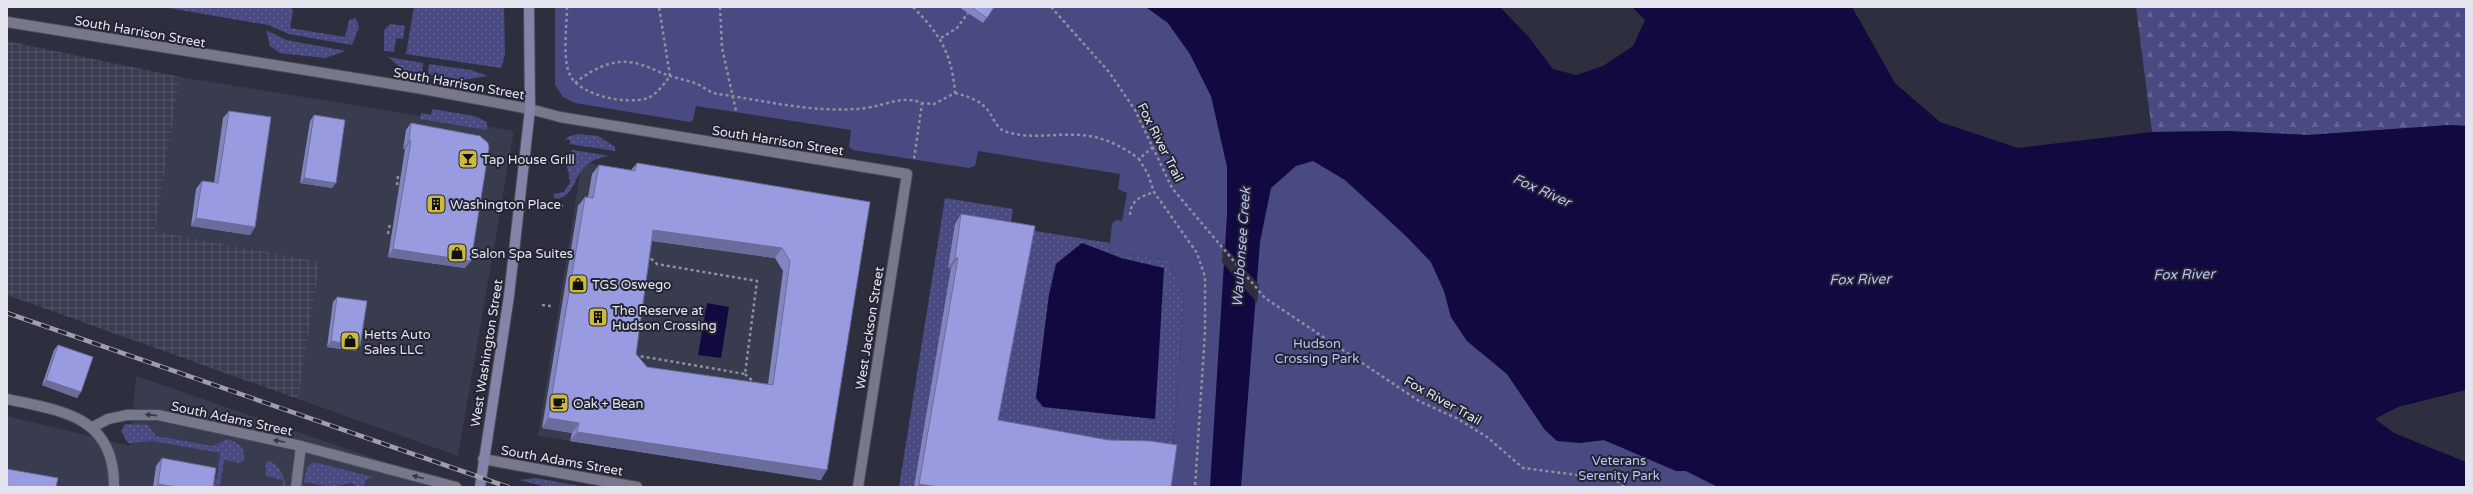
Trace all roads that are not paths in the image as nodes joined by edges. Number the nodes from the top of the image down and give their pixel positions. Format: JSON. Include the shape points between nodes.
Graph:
{"nodes":[{"id":1,"x":529,"y":7,"type":"edge"},
{"id":2,"x":7,"y":22,"type":"edge"},
{"id":3,"x":530,"y":109,"type":"junction"},
{"id":4,"x":907,"y":174,"type":"joint"},
{"id":5,"x":7,"y":399,"type":"edge"},
{"id":6,"x":91,"y":428,"type":"junction"},
{"id":7,"x":302,"y":446,"type":"junction"},
{"id":8,"x":483,"y":459,"type":"junction"},
{"id":9,"x":114,"y":487,"type":"edge"},
{"id":10,"x":296,"y":487,"type":"edge"},
{"id":11,"x":456,"y":487,"type":"edge"},
{"id":12,"x":480,"y":487,"type":"edge"},
{"id":13,"x":637,"y":487,"type":"edge"},
{"id":14,"x":858,"y":487,"type":"edge"}],
"edges":[{"from":1,"to":3,"type":"main road","name":"West Washington Street"},
{"from":2,"to":3,"type":"street","name":"South Harrison Street"},
{"from":3,"to":4,"type":"street","name":"South Harrison Street","via":[[560,117]]},
{"from":3,"to":8,"type":"main road","name":"West Washington Street","via":[[509,296]]},
{"from":4,"to":14,"type":"street","name":"West Jackson Street"},
{"from":5,"to":6,"type":"street","via":[[61,411],[80,419]]},
{"from":7,"to":6,"type":"street","name":"South Adams Street","one_way":true,"via":[[146,414],[108,420]]},
{"from":6,"to":9,"type":"street","via":[[108,452],[114,472]]},
{"from":7,"to":10,"type":"street"},
{"from":11,"to":7,"type":"street","name":"South Adams Street","one_way":true},
{"from":8,"to":12,"type":"main road","name":"West Washington Street"},
{"from":8,"to":13,"type":"street","name":"South Adams Street"}]}
